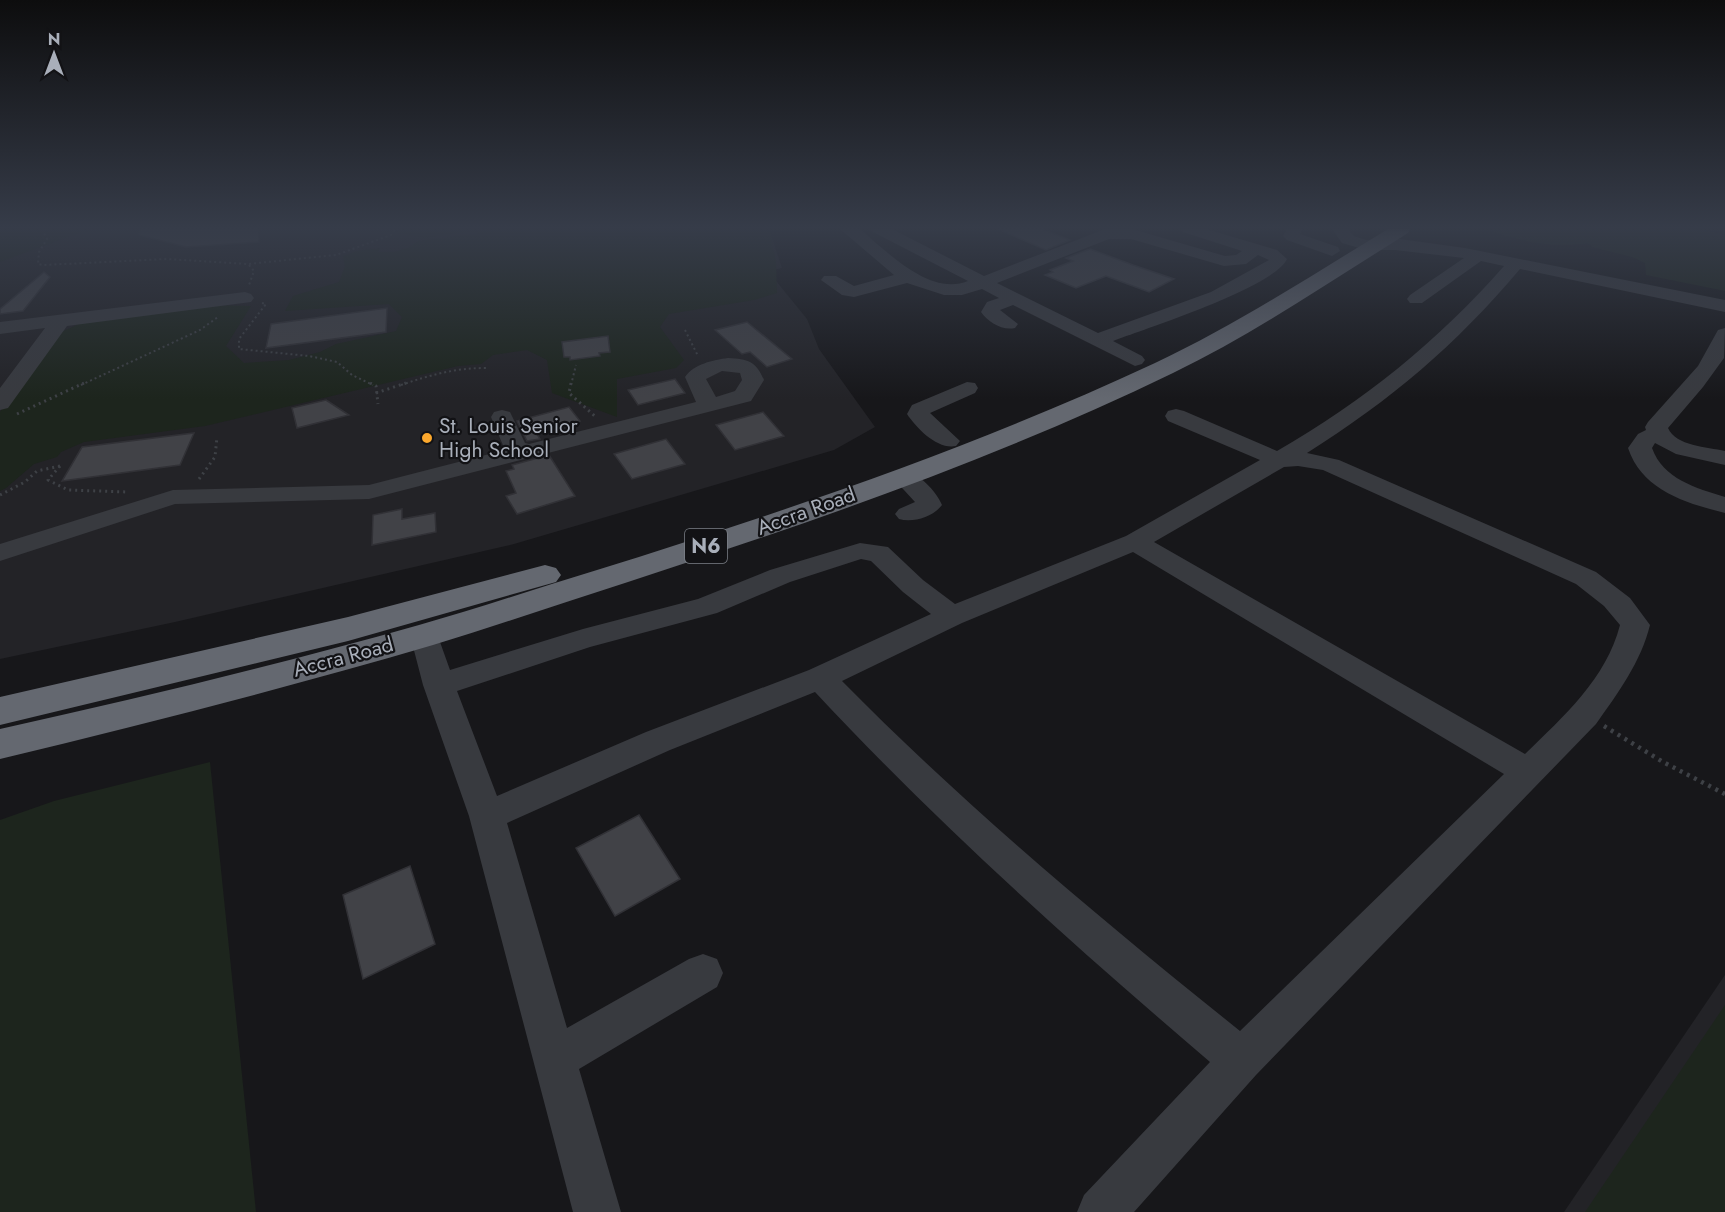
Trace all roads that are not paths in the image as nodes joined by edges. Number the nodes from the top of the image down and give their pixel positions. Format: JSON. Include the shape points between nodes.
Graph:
{"nodes":[{"id":1,"x":839,"y":286,"type":"edge"},
{"id":2,"x":877,"y":286,"type":"edge"},
{"id":3,"x":937,"y":286,"type":"edge"},
{"id":4,"x":973,"y":286,"type":"edge"},
{"id":5,"x":989,"y":286,"type":"edge"},
{"id":6,"x":1237,"y":286,"type":"edge"},
{"id":7,"x":1279,"y":286,"type":"edge"},
{"id":8,"x":1304,"y":286,"type":"edge"},
{"id":9,"x":1433,"y":286,"type":"edge"},
{"id":10,"x":1496,"y":286,"type":"edge"},
{"id":11,"x":1623,"y":286,"type":"edge"},
{"id":12,"x":245,"y":298,"type":"road end"},
{"id":13,"x":1015,"y":298,"type":"junction"},
{"id":14,"x":1416,"y":299,"type":"dead end"},
{"id":15,"x":1725,"y":306,"type":"edge"},
{"id":16,"x":55,"y":322,"type":"junction"},
{"id":17,"x":1008,"y":324,"type":"dead end"},
{"id":18,"x":0,"y":328,"type":"edge"},
{"id":19,"x":1725,"y":334,"type":"edge"},
{"id":20,"x":1097,"y":340,"type":"junction"},
{"id":21,"x":1135,"y":360,"type":"junction"},
{"id":22,"x":1715,"y":375,"type":"edge"},
{"id":23,"x":967,"y":388,"type":"dead end"},
{"id":24,"x":4,"y":403,"type":"edge"},
{"id":25,"x":709,"y":405,"type":"junction"},
{"id":26,"x":1176,"y":416,"type":"dead end"},
{"id":27,"x":502,"y":417,"type":"dead end"},
{"id":28,"x":1657,"y":434,"type":"junction"},
{"id":29,"x":948,"y":441,"type":"junction"},
{"id":30,"x":528,"y":452,"type":"junction"},
{"id":31,"x":1725,"y":458,"type":"edge"},
{"id":32,"x":1278,"y":460,"type":"junction"},
{"id":33,"x":904,"y":477,"type":"junction"},
{"id":34,"x":1725,"y":505,"type":"edge"},
{"id":35,"x":908,"y":514,"type":"dead end"},
{"id":36,"x":1135,"y":542,"type":"junction"},
{"id":37,"x":0,"y":553,"type":"edge"},
{"id":38,"x":952,"y":616,"type":"junction"},
{"id":39,"x":425,"y":635,"type":"junction"},
{"id":40,"x":820,"y":678,"type":"junction"},
{"id":41,"x":439,"y":685,"type":"junction"},
{"id":42,"x":0,"y":711,"type":"edge"},
{"id":43,"x":0,"y":744,"type":"edge"},
{"id":44,"x":1527,"y":771,"type":"junction"},
{"id":45,"x":487,"y":816,"type":"junction"},
{"id":46,"x":703,"y":973,"type":"dead end"},
{"id":47,"x":554,"y":1059,"type":"junction"},
{"id":48,"x":1241,"y":1060,"type":"junction"},
{"id":49,"x":597,"y":1212,"type":"edge"},
{"id":50,"x":1101,"y":1212,"type":"edge"}],
"edges":[{"from":1,"to":2,"type":"street","via":[[854,292]]},
{"from":3,"to":4,"type":"street","via":[[962,290]]},
{"from":5,"to":13,"type":"street"},
{"from":6,"to":20,"type":"street"},
{"from":7,"to":21,"type":"highway","name":"Accra Road","number":"N6"},
{"from":8,"to":33,"type":"highway","name":"Accra Road","number":"N6","via":[[1253,320],[1166,366],[1009,436]]},
{"from":9,"to":14,"type":"street"},
{"from":10,"to":32,"type":"street","via":[[1419,363],[1347,417]]},
{"from":11,"to":15,"type":"street"},
{"from":12,"to":16,"type":"street"},
{"from":13,"to":17,"type":"street","via":[[994,306],[990,312]]},
{"from":13,"to":20,"type":"street"},
{"from":16,"to":18,"type":"street"},
{"from":16,"to":24,"type":"street","via":[[58,324]]},
{"from":19,"to":22,"type":"street"},
{"from":20,"to":21,"type":"street"},
{"from":21,"to":29,"type":"highway","name":"Accra Road","number":"N6"},
{"from":22,"to":28,"type":"street","via":[[1656,427]]},
{"from":23,"to":29,"type":"street","via":[[918,414]]},
{"from":25,"to":25,"type":"street","via":[[743,396],[753,380],[749,369],[736,363],[706,369],[696,377]]},
{"from":25,"to":30,"type":"street"},
{"from":26,"to":32,"type":"street"},
{"from":27,"to":30,"type":"street","via":[[515,447]]},
{"from":28,"to":31,"type":"street","via":[[1665,442]]},
{"from":28,"to":34,"type":"street","via":[[1646,439],[1640,448],[1649,470],[1672,485]]},
{"from":29,"to":42,"type":"highway","name":"Accra Road","number":"N6","via":[[788,497],[511,585],[348,629]]},
{"from":30,"to":37,"type":"street","via":[[369,492],[173,497]]},
{"from":32,"to":36,"type":"street"},
{"from":32,"to":44,"type":"street","via":[[1305,459],[1331,465],[1586,578],[1626,610],[1635,625],[1621,664],[1585,715]]},
{"from":33,"to":35,"type":"street","via":[[929,504]]},
{"from":33,"to":39,"type":"highway","name":"Accra Road","number":"N6","via":[[720,542]]},
{"from":36,"to":38,"type":"street"},
{"from":36,"to":44,"type":"street"},
{"from":38,"to":40,"type":"street"},
{"from":38,"to":41,"type":"street","via":[[879,553],[860,551],[780,576],[707,606],[583,639]]},
{"from":39,"to":41,"type":"street"},
{"from":39,"to":43,"type":"highway","name":"Accra Road","number":"N6","via":[[139,712]]},
{"from":40,"to":45,"type":"street","via":[[658,741]]},
{"from":40,"to":48,"type":"street","via":[[985,842]]},
{"from":41,"to":45,"type":"street"},
{"from":44,"to":48,"type":"street"},
{"from":45,"to":47,"type":"street"},
{"from":46,"to":47,"type":"street"},
{"from":47,"to":49,"type":"street"},
{"from":48,"to":50,"type":"street"}]}
